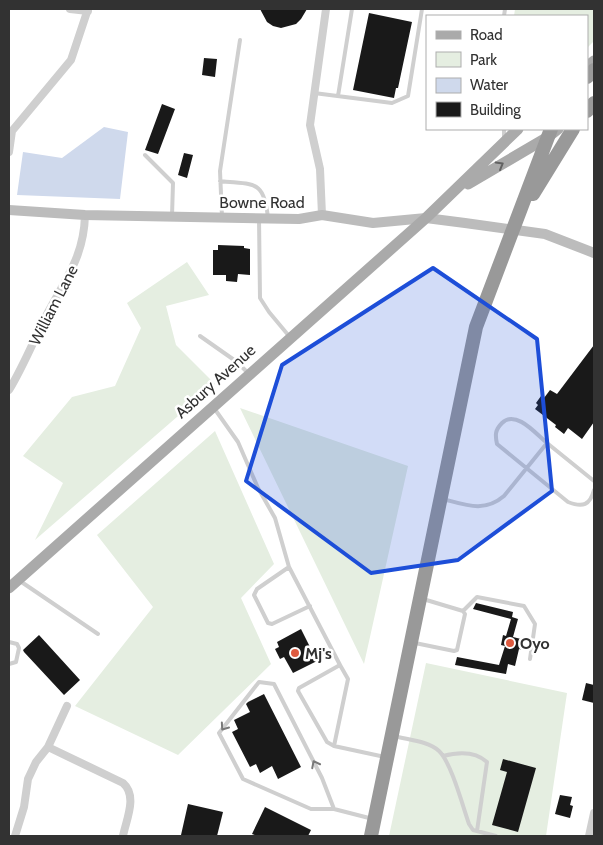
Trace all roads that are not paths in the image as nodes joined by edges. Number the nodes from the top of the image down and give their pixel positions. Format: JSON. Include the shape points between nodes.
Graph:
{"nodes":[{"id":1,"x":70,"y":9,"type":"edge"},
{"id":2,"x":326,"y":9,"type":"edge"},
{"id":3,"x":352,"y":9,"type":"edge"},
{"id":4,"x":422,"y":9,"type":"edge"},
{"id":5,"x":88,"y":10,"type":"edge"},
{"id":6,"x":240,"y":40,"type":"dead end"},
{"id":7,"x":314,"y":93,"type":"junction"},
{"id":8,"x":338,"y":96,"type":"junction"},
{"id":9,"x":504,"y":130,"type":"edge"},
{"id":10,"x":517,"y":130,"type":"edge"},
{"id":11,"x":572,"y":130,"type":"edge"},
{"id":12,"x":552,"y":132,"type":"edge"},
{"id":13,"x":504,"y":142,"type":"junction"},
{"id":14,"x":9,"y":152,"type":"edge"},
{"id":15,"x":145,"y":155,"type":"dead end"},
{"id":16,"x":220,"y":181,"type":"junction"},
{"id":17,"x":444,"y":201,"type":"junction"},
{"id":18,"x":9,"y":210,"type":"edge"},
{"id":19,"x":85,"y":215,"type":"junction"},
{"id":20,"x":322,"y":215,"type":"junction"},
{"id":21,"x":172,"y":216,"type":"junction"},
{"id":22,"x":222,"y":217,"type":"junction"},
{"id":23,"x":264,"y":218,"type":"junction"},
{"id":24,"x":426,"y":218,"type":"junction"},
{"id":25,"x":514,"y":230,"type":"junction"},
{"id":26,"x":594,"y":253,"type":"edge"},
{"id":27,"x":200,"y":336,"type":"dead end"},
{"id":28,"x":290,"y":338,"type":"junction"},
{"id":29,"x":250,"y":374,"type":"junction"},
{"id":30,"x":9,"y":390,"type":"edge"},
{"id":31,"x":213,"y":406,"type":"junction"},
{"id":32,"x":547,"y":443,"type":"junction"},
{"id":33,"x":526,"y":469,"type":"junction"},
{"id":34,"x":594,"y":481,"type":"edge"},
{"id":35,"x":594,"y":490,"type":"edge"},
{"id":36,"x":441,"y":499,"type":"junction"},
{"id":37,"x":290,"y":567,"type":"junction"},
{"id":38,"x":18,"y":580,"type":"junction"},
{"id":39,"x":9,"y":588,"type":"edge"},
{"id":40,"x":420,"y":599,"type":"junction"},
{"id":41,"x":310,"y":606,"type":"junction"},
{"id":42,"x":463,"y":611,"type":"junction"},
{"id":43,"x":98,"y":634,"type":"dead end"},
{"id":44,"x":9,"y":642,"type":"edge"},
{"id":45,"x":411,"y":642,"type":"junction"},
{"id":46,"x":530,"y":660,"type":"dead end"},
{"id":47,"x":9,"y":664,"type":"edge"},
{"id":48,"x":340,"y":665,"type":"junction"},
{"id":49,"x":67,"y":706,"type":"dead end"},
{"id":50,"x":392,"y":736,"type":"junction"},
{"id":51,"x":334,"y":746,"type":"junction"},
{"id":52,"x":48,"y":747,"type":"junction"},
{"id":53,"x":444,"y":756,"type":"junction"},
{"id":54,"x":388,"y":758,"type":"junction"},
{"id":55,"x":334,"y":809,"type":"junction"},
{"id":56,"x":594,"y":813,"type":"edge"},
{"id":57,"x":375,"y":819,"type":"junction"},
{"id":58,"x":477,"y":831,"type":"junction"},
{"id":59,"x":591,"y":832,"type":"edge"},
{"id":60,"x":15,"y":836,"type":"edge"},
{"id":61,"x":123,"y":836,"type":"edge"},
{"id":62,"x":371,"y":836,"type":"edge"},
{"id":63,"x":496,"y":836,"type":"edge"}],
"edges":[{"from":1,"to":5,"type":"street"},
{"from":2,"to":7,"type":"street"},
{"from":3,"to":8,"type":"lane"},
{"from":4,"to":8,"type":"lane","via":[[408,96],[392,103]]},
{"from":5,"to":14,"type":"street","via":[[71,60],[12,131]]},
{"from":6,"to":16,"type":"lane"},
{"from":7,"to":8,"type":"lane"},
{"from":7,"to":20,"type":"street","via":[[310,125],[320,169]]},
{"from":9,"to":13,"type":"lane"},
{"from":10,"to":13,"type":"main road","name":"Asbury Avenue"},
{"from":11,"to":25,"type":"highway"},
{"from":17,"to":12,"type":"main road","name":"Asbury Avenue","one_way":true},
{"from":12,"to":25,"type":"highway","name":"Asbury Avenue"},
{"from":13,"to":17,"type":"main road","name":"Asbury Avenue"},
{"from":15,"to":21,"type":"lane","via":[[173,184]]},
{"from":16,"to":22,"type":"lane"},
{"from":16,"to":23,"type":"lane","via":[[253,184],[263,191],[267,202]]},
{"from":17,"to":24,"type":"main road","name":"Asbury Avenue"},
{"from":18,"to":19,"type":"street","name":"Bowne Road"},
{"from":19,"to":21,"type":"street","name":"Bowne Road"},
{"from":19,"to":30,"type":"street","name":"William Lane","via":[[83,239],[73,267]]},
{"from":20,"to":23,"type":"street","name":"Bowne Road","via":[[299,219]]},
{"from":20,"to":24,"type":"street","name":"Bowne Road","via":[[373,223]]},
{"from":21,"to":22,"type":"street","name":"Bowne Road"},
{"from":22,"to":23,"type":"street","name":"Bowne Road"},
{"from":23,"to":28,"type":"lane","via":[[260,298]]},
{"from":24,"to":25,"type":"street","name":"Bowne Road"},
{"from":24,"to":28,"type":"main road","name":"Asbury Avenue"},
{"from":25,"to":26,"type":"street","name":"Bowne Road","via":[[545,234]]},
{"from":25,"to":36,"type":"highway","via":[[476,328]]},
{"from":27,"to":29,"type":"lane"},
{"from":28,"to":29,"type":"main road","name":"Asbury Avenue"},
{"from":29,"to":31,"type":"main road","name":"Asbury Avenue"},
{"from":31,"to":37,"type":"lane","via":[[238,442],[274,518]]},
{"from":31,"to":38,"type":"main road","name":"Asbury Avenue"},
{"from":32,"to":33,"type":"lane"},
{"from":32,"to":33,"type":"lane","via":[[512,418],[497,429],[497,444]]},
{"from":32,"to":34,"type":"lane"},
{"from":33,"to":35,"type":"lane","via":[[575,505],[585,505]]},
{"from":33,"to":36,"type":"lane","via":[[504,496],[491,505],[474,506]]},
{"from":36,"to":40,"type":"highway"},
{"from":37,"to":41,"type":"lane"},
{"from":37,"to":41,"type":"lane","via":[[256,589],[254,595],[268,623]]},
{"from":38,"to":39,"type":"main road","name":"Asbury Avenue"},
{"from":38,"to":43,"type":"lane"},
{"from":40,"to":42,"type":"lane"},
{"from":40,"to":45,"type":"highway"},
{"from":41,"to":48,"type":"lane"},
{"from":42,"to":45,"type":"lane","via":[[457,650]]},
{"from":42,"to":46,"type":"lane","via":[[477,597],[524,606],[535,624]]},
{"from":44,"to":47,"type":"lane","via":[[19,648],[16,662]]},
{"from":45,"to":50,"type":"highway"},
{"from":48,"to":51,"type":"lane","via":[[348,679]]},
{"from":48,"to":51,"type":"lane","via":[[298,691],[327,742]]},
{"from":49,"to":52,"type":"street"},
{"from":50,"to":53,"type":"lane","via":[[423,743]]},
{"from":50,"to":54,"type":"highway"},
{"from":51,"to":54,"type":"lane"},
{"from":52,"to":60,"type":"street","via":[[28,779]]},
{"from":52,"to":61,"type":"street","via":[[127,787],[131,798]]},
{"from":53,"to":58,"type":"lane","via":[[469,824]]},
{"from":53,"to":58,"type":"lane","via":[[469,754],[488,762]]},
{"from":54,"to":57,"type":"highway"},
{"from":55,"to":55,"type":"lane","one_way":true,"via":[[322,778],[274,684],[259,682],[219,733],[243,779],[311,809]]},
{"from":55,"to":57,"type":"lane"},
{"from":56,"to":59,"type":"street"},
{"from":57,"to":62,"type":"highway"},
{"from":58,"to":63,"type":"lane"}]}
